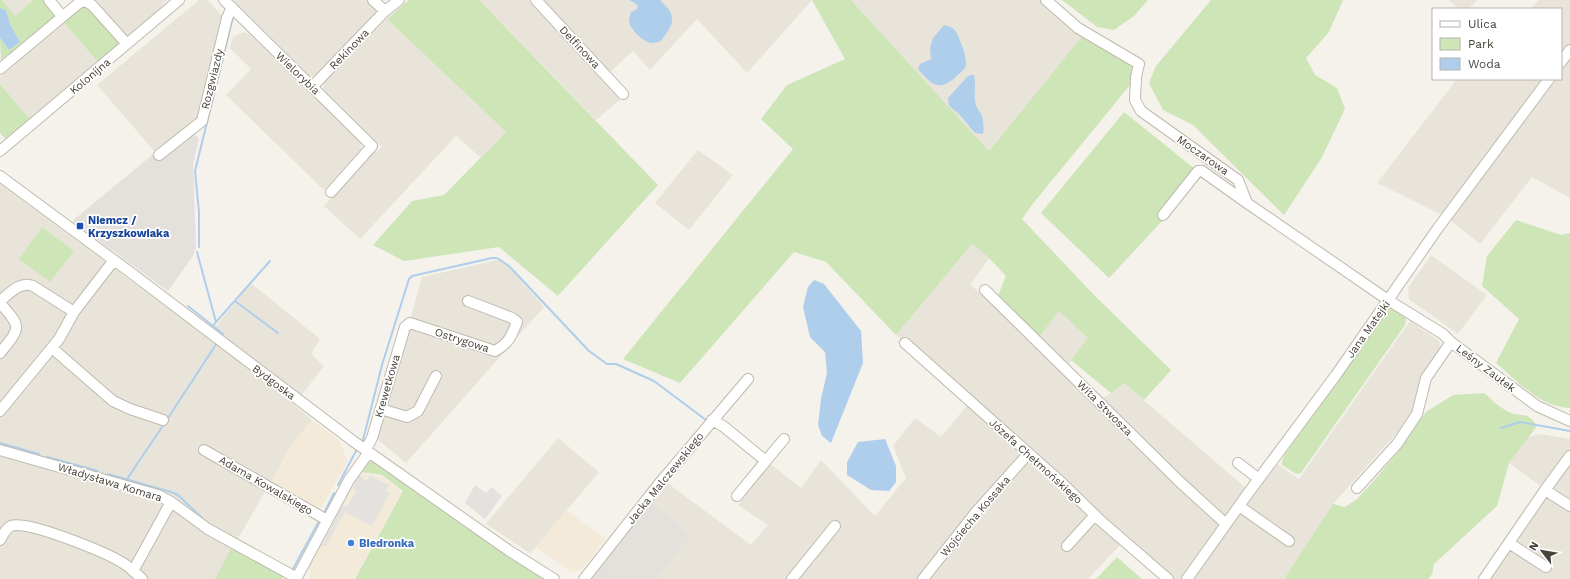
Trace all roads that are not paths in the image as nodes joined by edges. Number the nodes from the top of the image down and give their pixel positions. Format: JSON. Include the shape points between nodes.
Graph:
{"nodes":[{"id":1,"x":49,"y":0,"type":"edge"},
{"id":2,"x":179,"y":0,"type":"edge"},
{"id":3,"x":374,"y":0,"type":"edge"},
{"id":4,"x":399,"y":0,"type":"edge"},
{"id":5,"x":536,"y":0,"type":"edge"},
{"id":6,"x":1046,"y":0,"type":"edge"},
{"id":7,"x":228,"y":4,"type":"edge"},
{"id":8,"x":385,"y":11,"type":"junction"},
{"id":9,"x":62,"y":16,"type":"junction"},
{"id":10,"x":127,"y":44,"type":"junction"},
{"id":11,"x":1570,"y":50,"type":"edge"},
{"id":12,"x":1562,"y":61,"type":"edge"},
{"id":13,"x":0,"y":68,"type":"edge"},
{"id":14,"x":1548,"y":80,"type":"edge"},
{"id":15,"x":312,"y":87,"type":"junction"},
{"id":16,"x":623,"y":94,"type":"dead end"},
{"id":17,"x":0,"y":151,"type":"edge"},
{"id":18,"x":159,"y":155,"type":"dead end"},
{"id":19,"x":0,"y":176,"type":"edge"},
{"id":20,"x":331,"y":192,"type":"dead end"},
{"id":21,"x":1247,"y":203,"type":"junction"},
{"id":22,"x":1163,"y":215,"type":"dead end"},
{"id":23,"x":114,"y":260,"type":"junction"},
{"id":24,"x":985,"y":290,"type":"dead end"},
{"id":25,"x":1388,"y":300,"type":"junction"},
{"id":26,"x":468,"y":301,"type":"dead end"},
{"id":27,"x":0,"y":302,"type":"edge"},
{"id":28,"x":74,"y":312,"type":"junction"},
{"id":29,"x":410,"y":323,"type":"joint"},
{"id":30,"x":1451,"y":342,"type":"junction"},
{"id":31,"x":905,"y":343,"type":"dead end"},
{"id":32,"x":52,"y":348,"type":"junction"},
{"id":33,"x":0,"y":353,"type":"edge"},
{"id":34,"x":436,"y":376,"type":"dead end"},
{"id":35,"x":748,"y":379,"type":"dead end"},
{"id":36,"x":381,"y":409,"type":"junction"},
{"id":37,"x":0,"y":411,"type":"edge"},
{"id":38,"x":163,"y":420,"type":"dead end"},
{"id":39,"x":712,"y":420,"type":"junction"},
{"id":40,"x":1570,"y":421,"type":"edge"},
{"id":41,"x":784,"y":439,"type":"dead end"},
{"id":42,"x":0,"y":450,"type":"edge"},
{"id":43,"x":204,"y":450,"type":"dead end"},
{"id":44,"x":367,"y":450,"type":"junction"},
{"id":45,"x":1028,"y":454,"type":"junction"},
{"id":46,"x":1570,"y":456,"type":"edge"},
{"id":47,"x":766,"y":460,"type":"junction"},
{"id":48,"x":1238,"y":463,"type":"dead end"},
{"id":49,"x":1259,"y":479,"type":"junction"},
{"id":50,"x":1357,"y":488,"type":"dead end"},
{"id":51,"x":1545,"y":490,"type":"junction"},
{"id":52,"x":737,"y":496,"type":"dead end"},
{"id":53,"x":172,"y":502,"type":"junction"},
{"id":54,"x":1239,"y":506,"type":"junction"},
{"id":55,"x":1570,"y":506,"type":"edge"},
{"id":56,"x":1095,"y":515,"type":"junction"},
{"id":57,"x":328,"y":520,"type":"junction"},
{"id":58,"x":1226,"y":524,"type":"junction"},
{"id":59,"x":835,"y":526,"type":"dead end"},
{"id":60,"x":0,"y":540,"type":"edge"},
{"id":61,"x":1289,"y":541,"type":"dead end"},
{"id":62,"x":1509,"y":543,"type":"junction"},
{"id":63,"x":1068,"y":546,"type":"dead end"},
{"id":64,"x":1546,"y":567,"type":"dead end"},
{"id":65,"x":133,"y":571,"type":"junction"},
{"id":66,"x":296,"y":578,"type":"edge"},
{"id":67,"x":142,"y":579,"type":"edge"},
{"id":68,"x":554,"y":579,"type":"edge"},
{"id":69,"x":584,"y":579,"type":"edge"},
{"id":70,"x":792,"y":579,"type":"edge"},
{"id":71,"x":923,"y":579,"type":"edge"},
{"id":72,"x":1168,"y":579,"type":"edge"},
{"id":73,"x":1187,"y":579,"type":"edge"},
{"id":74,"x":1484,"y":579,"type":"edge"}],
"edges":[{"from":1,"to":9,"type":"street"},
{"from":2,"to":10,"type":"street","name":"Kolonijna"},
{"from":3,"to":8,"type":"street"},
{"from":4,"to":8,"type":"street","name":"Rekinowa"},
{"from":5,"to":16,"type":"street","name":"Delfinowa"},
{"from":6,"to":21,"type":"street","name":"Moczarowa","via":[[1078,28],[1139,64],[1135,100],[1141,111],[1238,180]]},
{"from":7,"to":15,"type":"street","name":"Wielorybia"},
{"from":7,"to":18,"type":"street","name":"Rozgwiazdy","via":[[227,18],[202,121]]},
{"from":8,"to":15,"type":"street","name":"Rekinowa"},
{"from":9,"to":10,"type":"street","via":[[79,3],[92,5]]},
{"from":9,"to":13,"type":"street"},
{"from":10,"to":17,"type":"street","name":"Kolonijna"},
{"from":11,"to":12,"type":"street"},
{"from":14,"to":25,"type":"street","name":"Jana Matejki"},
{"from":15,"to":20,"type":"street","name":"Wielorybia","via":[[372,146]]},
{"from":19,"to":23,"type":"street","name":"Bydgoska"},
{"from":21,"to":22,"type":"street","via":[[1202,171],[1198,171]]},
{"from":21,"to":25,"type":"street"},
{"from":23,"to":28,"type":"street"},
{"from":23,"to":44,"type":"street","name":"Bydgoska"},
{"from":24,"to":58,"type":"street","name":"Wita Stwosza"},
{"from":25,"to":30,"type":"street","via":[[1443,334]]},
{"from":25,"to":49,"type":"street","name":"Jana Matejki"},
{"from":26,"to":29,"type":"street","name":"Ostrygowa","via":[[517,322],[505,345],[495,351]]},
{"from":27,"to":28,"type":"street","via":[[17,287],[28,284]]},
{"from":27,"to":33,"type":"street","via":[[15,320],[16,326],[12,338]]},
{"from":28,"to":32,"type":"street"},
{"from":29,"to":36,"type":"street","name":"Krewetkowa","via":[[402,333]]},
{"from":30,"to":40,"type":"street","name":"Leśny Zaułek","via":[[1537,406]]},
{"from":30,"to":50,"type":"street","name":"Leśny Zaułek","via":[[1426,378],[1417,414],[1397,444]]},
{"from":31,"to":45,"type":"street","name":"Józefa Chełmońskiego"},
{"from":32,"to":37,"type":"street"},
{"from":32,"to":38,"type":"street","via":[[113,402]]},
{"from":34,"to":36,"type":"street","via":[[418,411],[407,417]]},
{"from":35,"to":39,"type":"street","name":"Jacka Malczewskiego"},
{"from":36,"to":44,"type":"street","name":"Krewetkowa"},
{"from":39,"to":47,"type":"street"},
{"from":39,"to":69,"type":"street","name":"Jacka Malczewskiego"},
{"from":41,"to":47,"type":"street"},
{"from":42,"to":53,"type":"street","name":"Władysława Komara","via":[[158,495]]},
{"from":43,"to":57,"type":"street","name":"Adama Kowalskiego"},
{"from":44,"to":57,"type":"street","name":"Krewetkowa"},
{"from":44,"to":68,"type":"street","name":"Bydgoska","via":[[508,550]]},
{"from":45,"to":56,"type":"street","name":"Józefa Chełmońskiego"},
{"from":45,"to":71,"type":"street","name":"Wojciecha Kossaka","via":[[976,512]]},
{"from":46,"to":51,"type":"street"},
{"from":47,"to":52,"type":"street"},
{"from":48,"to":49,"type":"street"},
{"from":49,"to":54,"type":"street","name":"Jana Matejki"},
{"from":51,"to":55,"type":"street"},
{"from":51,"to":62,"type":"street"},
{"from":53,"to":65,"type":"street"},
{"from":53,"to":66,"type":"street","name":"Władysława Komara","via":[[208,529]]},
{"from":54,"to":58,"type":"street","name":"Jana Matejki"},
{"from":54,"to":61,"type":"street"},
{"from":56,"to":63,"type":"street"},
{"from":56,"to":72,"type":"street","name":"Józefa Chełmońskiego"},
{"from":57,"to":66,"type":"street","name":"Krewetkowa"},
{"from":58,"to":73,"type":"street","name":"Jana Matejki"},
{"from":59,"to":70,"type":"street"},
{"from":60,"to":65,"type":"street","via":[[6,529],[12,525],[27,525],[82,544],[123,563]]},
{"from":62,"to":64,"type":"street"},
{"from":62,"to":74,"type":"street"},
{"from":65,"to":67,"type":"street"}]}
